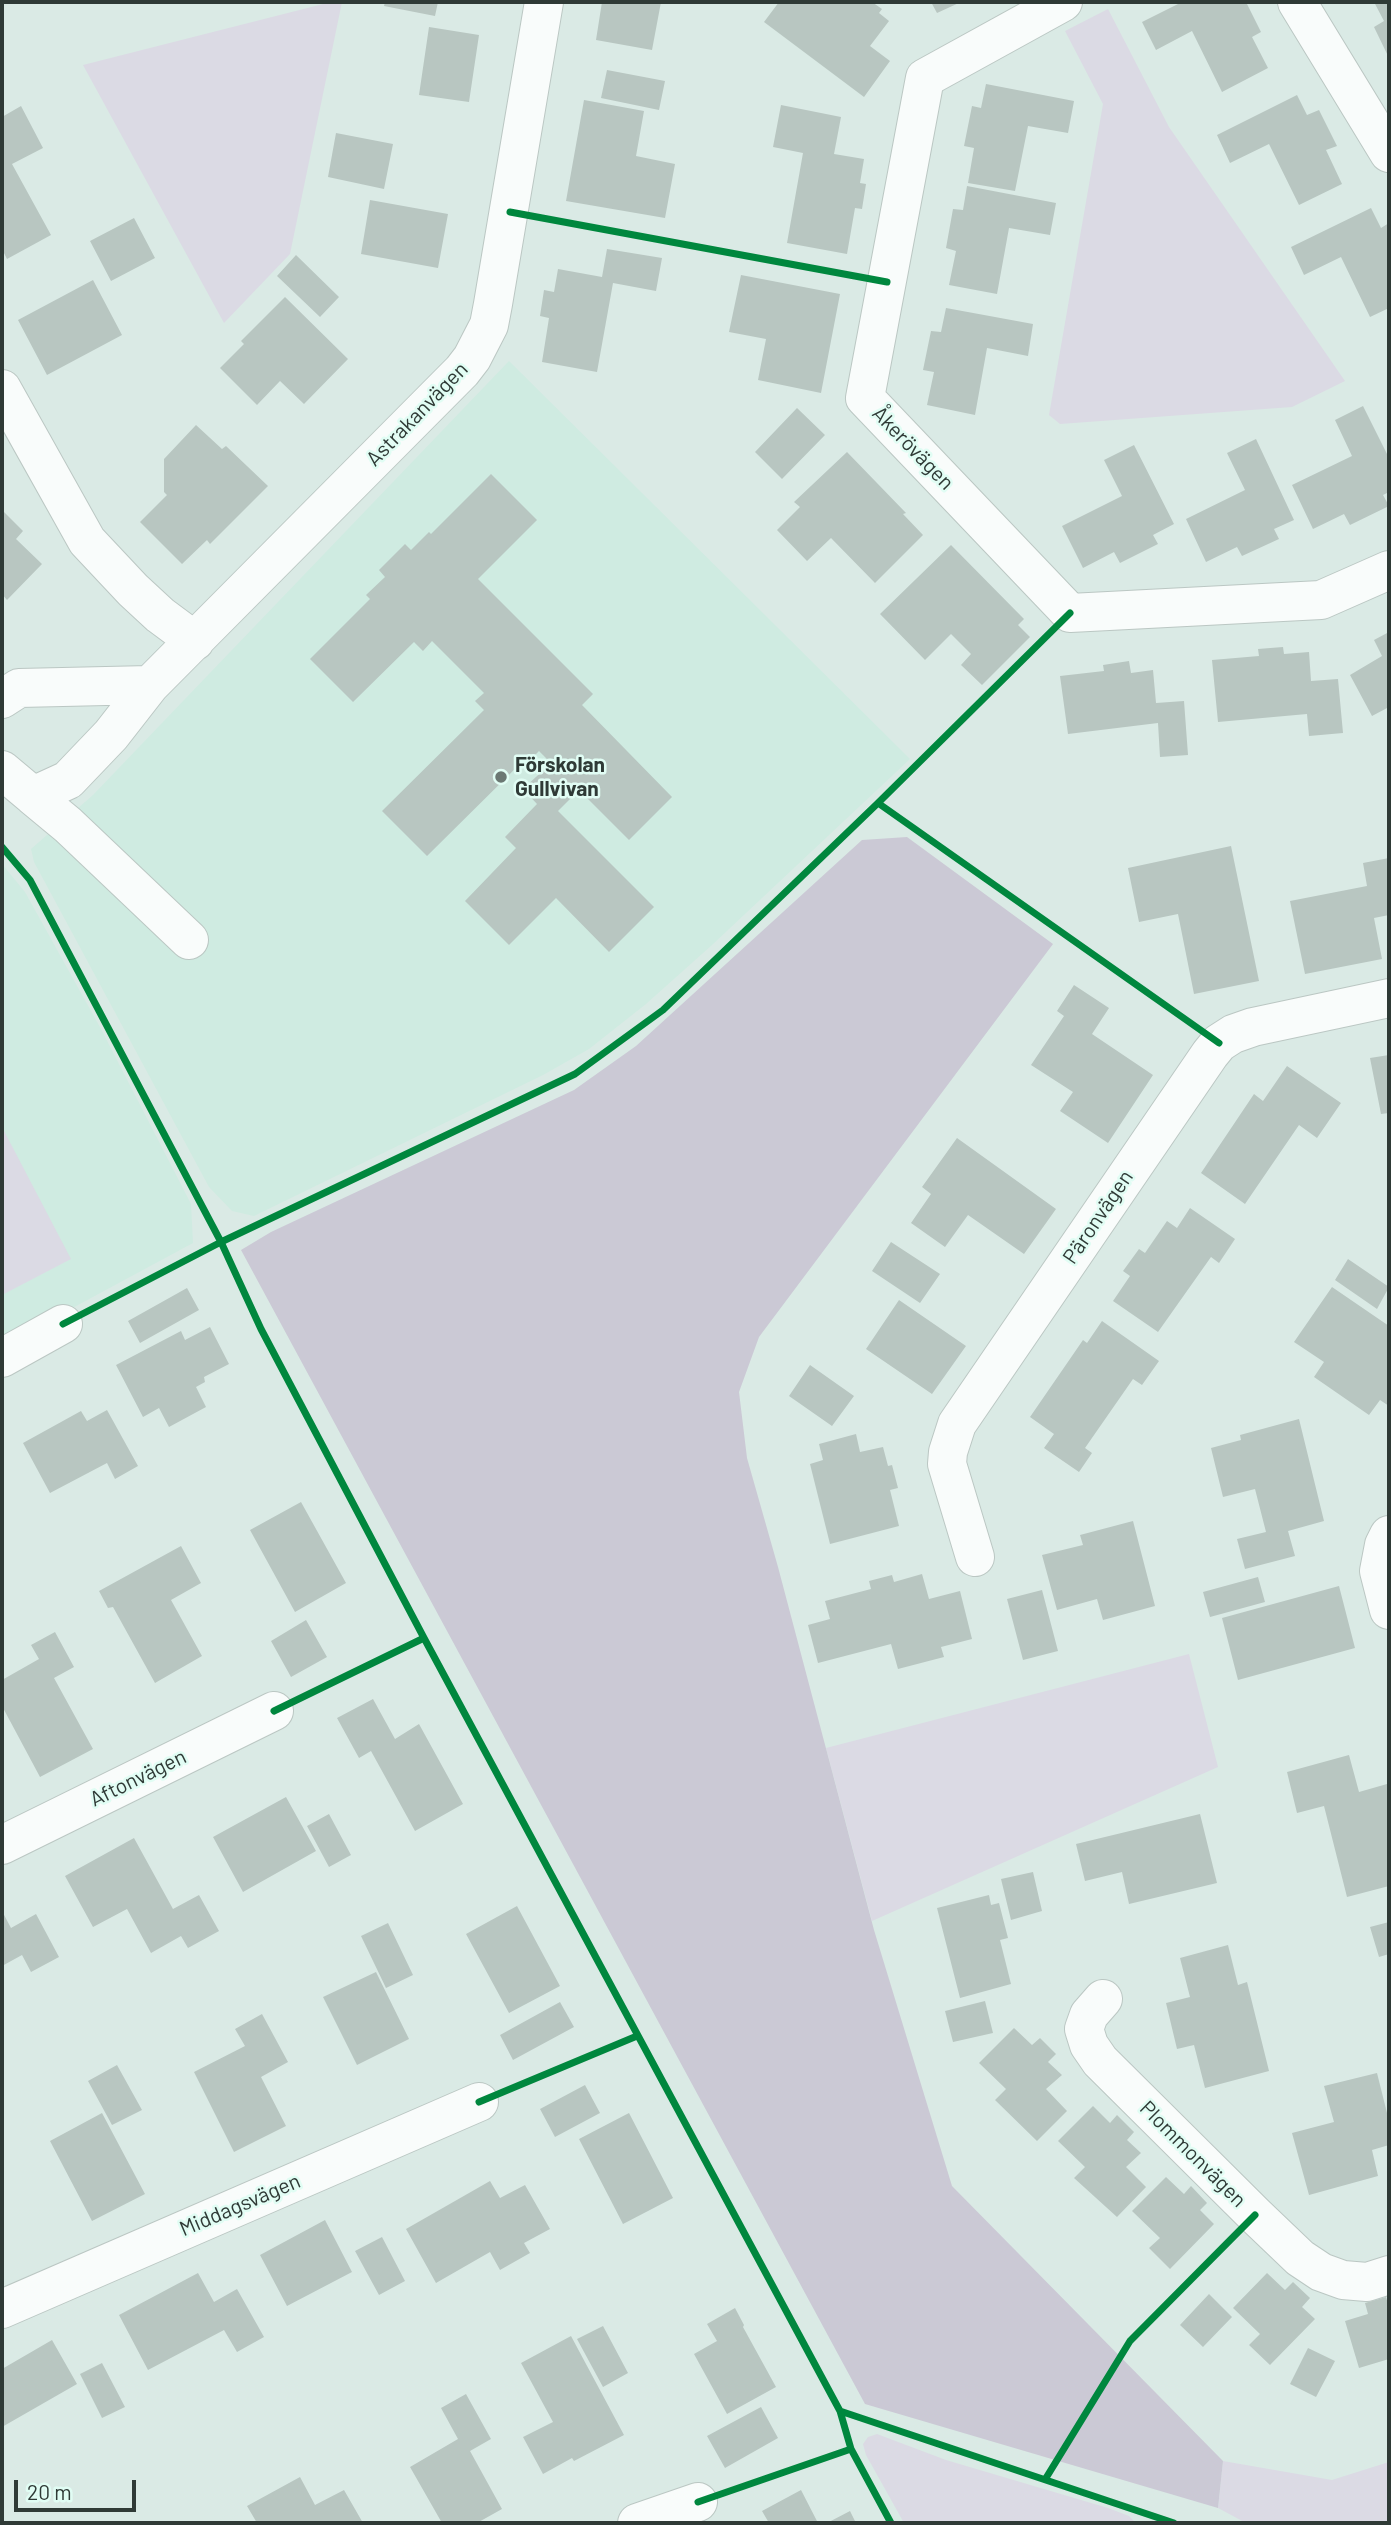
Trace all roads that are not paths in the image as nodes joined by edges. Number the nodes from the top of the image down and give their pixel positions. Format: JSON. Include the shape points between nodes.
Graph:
{"nodes":[{"id":1,"x":544,"y":2,"type":"edge"},
{"id":2,"x":1063,"y":2,"type":"edge"},
{"id":3,"x":1297,"y":2,"type":"edge"},
{"id":4,"x":1389,"y":153,"type":"edge"},
{"id":5,"x":2,"y":389,"type":"edge"},
{"id":6,"x":1389,"y":570,"type":"edge"},
{"id":7,"x":195,"y":640,"type":"junction"},
{"id":8,"x":150,"y":685,"type":"junction"},
{"id":9,"x":2,"y":699,"type":"edge"},
{"id":10,"x":2,"y":770,"type":"edge"},
{"id":11,"x":33,"y":796,"type":"junction"},
{"id":12,"x":189,"y":940,"type":"dead end"},
{"id":13,"x":1389,"y":998,"type":"edge"},
{"id":14,"x":63,"y":1324,"type":"dead end"},
{"id":15,"x":2,"y":1358,"type":"edge"},
{"id":16,"x":1389,"y":1535,"type":"edge"},
{"id":17,"x":975,"y":1557,"type":"dead end"},
{"id":18,"x":1389,"y":1610,"type":"edge"},
{"id":19,"x":274,"y":1711,"type":"dead end"},
{"id":20,"x":2,"y":1845,"type":"edge"},
{"id":21,"x":1103,"y":1999,"type":"dead end"},
{"id":22,"x":479,"y":2102,"type":"dead end"},
{"id":23,"x":1389,"y":2275,"type":"edge"},
{"id":24,"x":2,"y":2309,"type":"edge"},
{"id":25,"x":698,"y":2502,"type":"dead end"},
{"id":26,"x":636,"y":2523,"type":"edge"}],
"edges":[{"from":1,"to":7,"type":"street","name":"Astrakanvägen","via":[[489,326],[480,345],[461,371]]},
{"from":2,"to":6,"type":"street","name":"Åkerövägen","via":[[925,78],[865,398],[1070,613],[1321,600]]},
{"from":3,"to":4,"type":"street"},
{"from":5,"to":7,"type":"street","via":[[87,541],[160,615]]},
{"from":7,"to":8,"type":"street","name":"Astrakanvägen"},
{"from":8,"to":9,"type":"street","via":[[19,688]]},
{"from":8,"to":11,"type":"street","name":"Astrakanvägen","via":[[68,780]]},
{"from":10,"to":11,"type":"street"},
{"from":11,"to":12,"type":"street"},
{"from":13,"to":17,"type":"street","name":"Päronvägen","via":[[1253,1027],[1233,1034],[1210,1054],[957,1423],[947,1464]]},
{"from":14,"to":15,"type":"street"},
{"from":16,"to":18,"type":"street","via":[[1379,1571]]},
{"from":19,"to":20,"type":"street","name":"Aftonvägen"},
{"from":21,"to":23,"type":"street","name":"Plommonvägen","via":[[1084,2029],[1100,2061],[1264,2224],[1321,2272],[1367,2282]]},
{"from":22,"to":24,"type":"street","name":"Middagsvägen"},
{"from":25,"to":26,"type":"street"}]}
